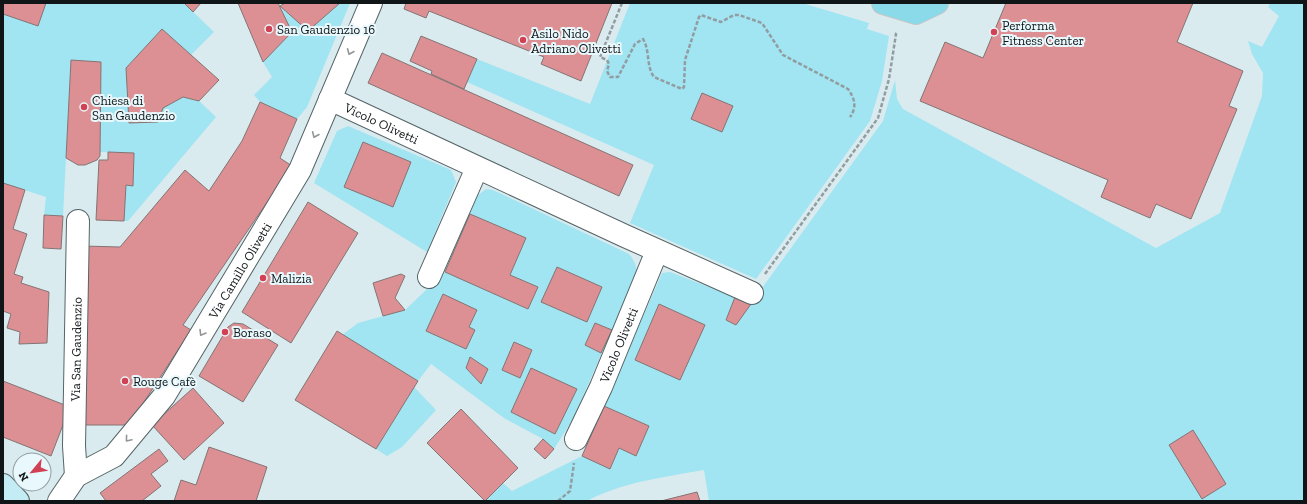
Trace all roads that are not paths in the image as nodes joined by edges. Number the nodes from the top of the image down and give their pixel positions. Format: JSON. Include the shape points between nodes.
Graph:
{"nodes":[{"id":1,"x":370,"y":3,"type":"edge"},
{"id":2,"x":883,"y":3,"type":"edge"},
{"id":3,"x":937,"y":3,"type":"edge"},
{"id":4,"x":330,"y":99,"type":"junction"},
{"id":5,"x":477,"y":168,"type":"junction"},
{"id":6,"x":78,"y":221,"type":"dead end"},
{"id":7,"x":657,"y":251,"type":"junction"},
{"id":8,"x":429,"y":277,"type":"dead end"},
{"id":9,"x":752,"y":293,"type":"road end"},
{"id":10,"x":576,"y":439,"type":"road end"},
{"id":11,"x":76,"y":476,"type":"junction"},
{"id":12,"x":3,"y":485,"type":"edge"},
{"id":13,"x":18,"y":501,"type":"edge"},
{"id":14,"x":59,"y":501,"type":"edge"}],
"edges":[{"from":1,"to":4,"type":"street","name":"Via Camillo Olivetti","one_way":true},
{"from":2,"to":3,"type":"main road","via":[[916,12]]},
{"from":4,"to":5,"type":"street","name":"Vicolo Olivetti"},
{"from":4,"to":11,"type":"street","name":"Via Camillo Olivetti","one_way":true,"via":[[300,170],[164,396],[114,456]]},
{"from":5,"to":7,"type":"street","name":"Vicolo Olivetti"},
{"from":5,"to":8,"type":"street"},
{"from":6,"to":11,"type":"street","name":"Via San Gaudenzio","via":[[74,446]]},
{"from":7,"to":9,"type":"street","name":"Vicolo Olivetti"},
{"from":7,"to":10,"type":"street","name":"Vicolo Olivetti","via":[[601,387]]},
{"from":11,"to":14,"type":"street","name":"Via Camillo Olivetti"},
{"from":12,"to":13,"type":"street"}]}
